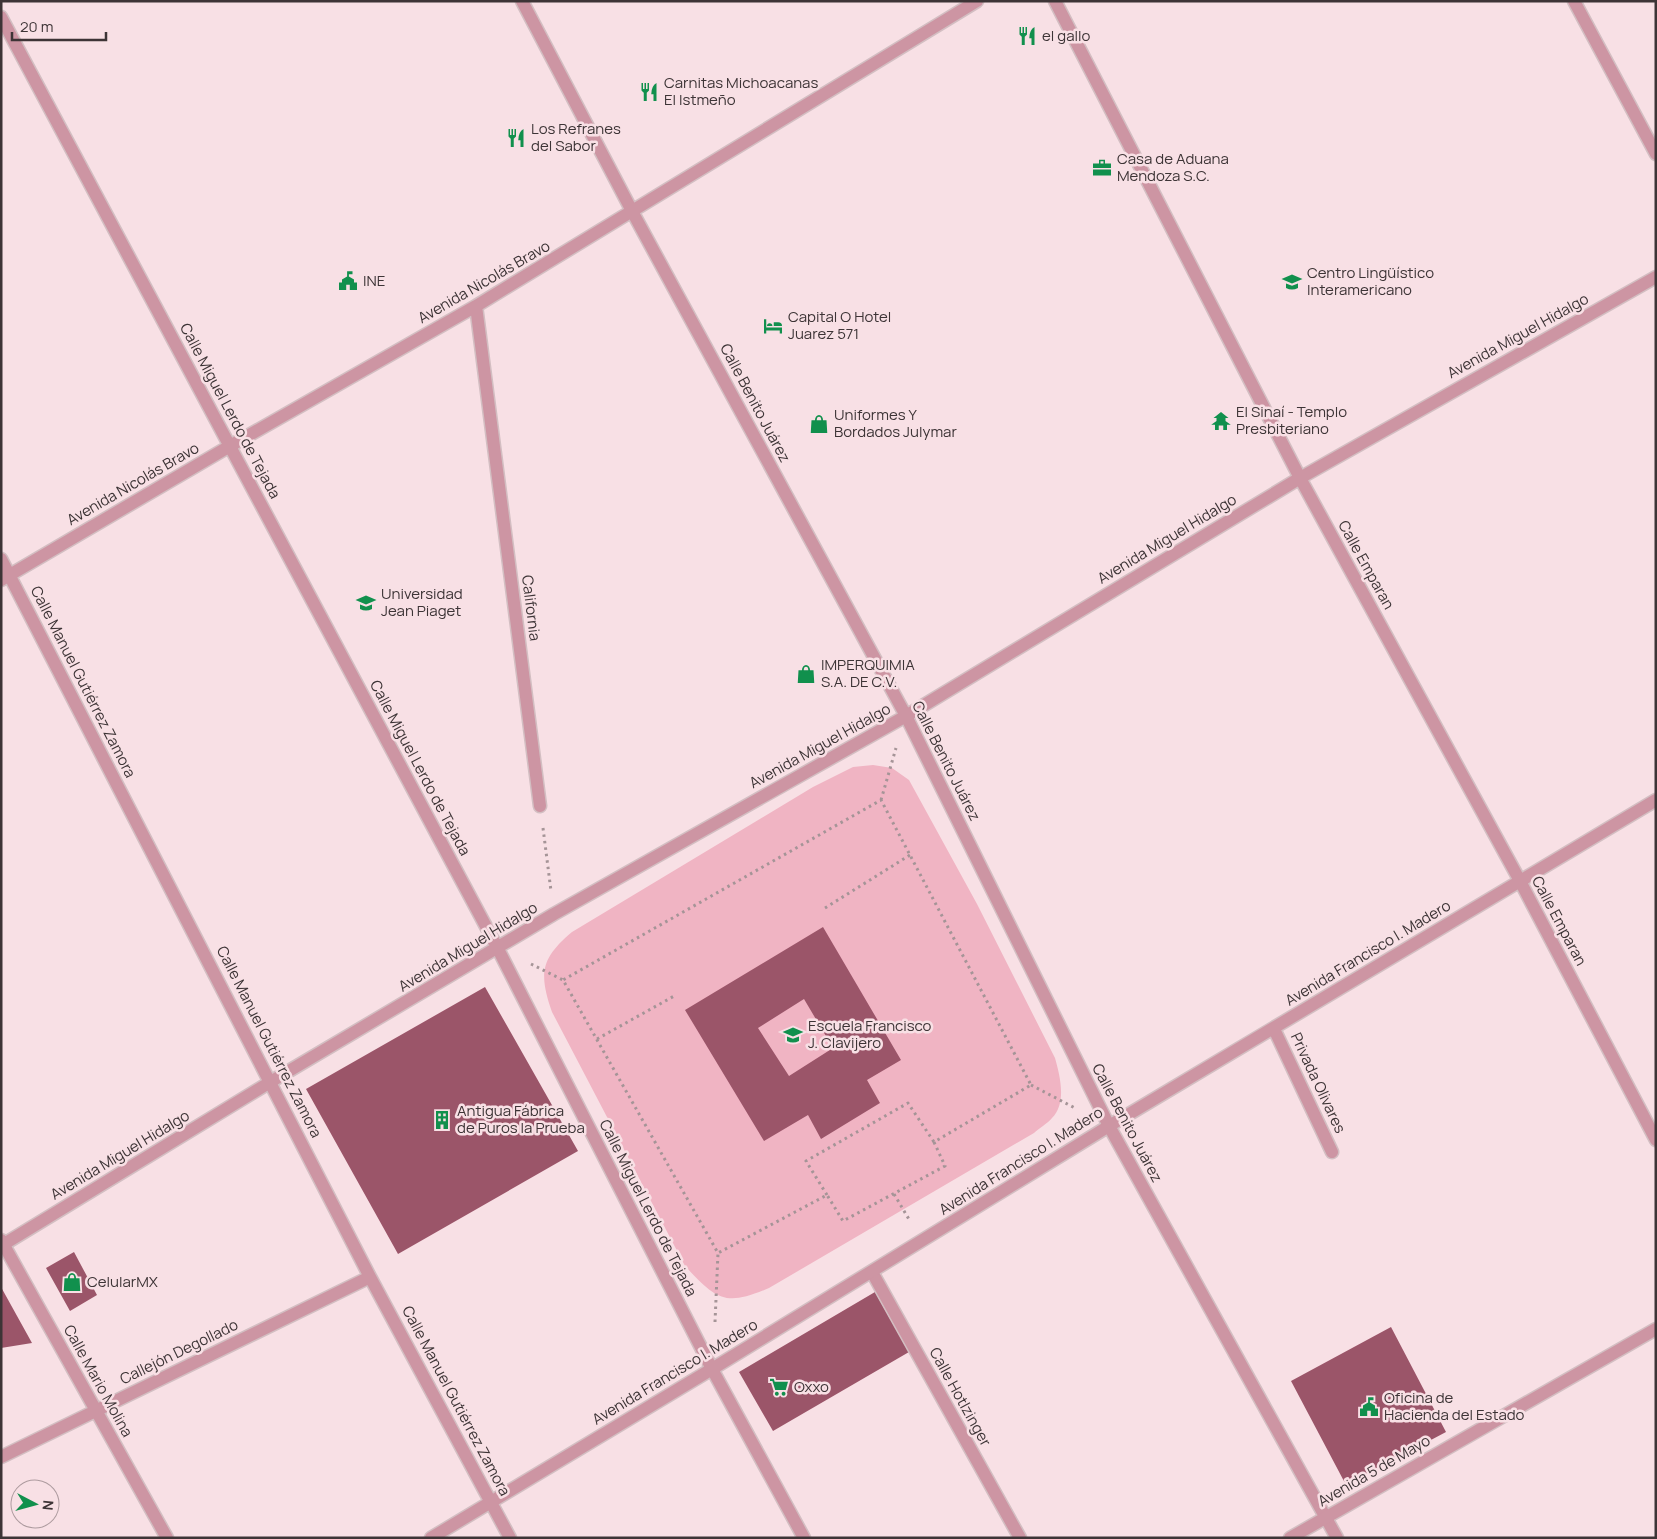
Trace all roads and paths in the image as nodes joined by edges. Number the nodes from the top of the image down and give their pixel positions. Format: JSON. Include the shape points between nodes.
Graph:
{"nodes":[{"id":1,"x":522,"y":1,"type":"edge"},
{"id":2,"x":977,"y":1,"type":"edge"},
{"id":3,"x":1055,"y":1,"type":"edge"},
{"id":4,"x":1574,"y":1,"type":"edge"},
{"id":5,"x":1,"y":17,"type":"edge"},
{"id":6,"x":1656,"y":154,"type":"edge"},
{"id":7,"x":633,"y":212,"type":"junction"},
{"id":8,"x":1656,"y":277,"type":"edge"},
{"id":9,"x":476,"y":306,"type":"junction"},
{"id":10,"x":230,"y":446,"type":"junction"},
{"id":11,"x":1300,"y":478,"type":"junction"},
{"id":12,"x":1,"y":559,"type":"edge"},
{"id":13,"x":5,"y":577,"type":"edge"},
{"id":14,"x":906,"y":716,"type":"junction"},
{"id":15,"x":881,"y":800,"type":"junction"},
{"id":16,"x":1656,"y":800,"type":"edge"},
{"id":17,"x":540,"y":806,"type":"joint"},
{"id":18,"x":910,"y":855,"type":"junction"},
{"id":19,"x":1520,"y":881,"type":"junction"},
{"id":20,"x":825,"y":908,"type":"dead end"},
{"id":21,"x":554,"y":914,"type":"junction"},
{"id":22,"x":498,"y":948,"type":"junction"},
{"id":23,"x":676,"y":995,"type":"dead end"},
{"id":24,"x":1274,"y":1029,"type":"junction"},
{"id":25,"x":597,"y":1039,"type":"junction"},
{"id":26,"x":272,"y":1082,"type":"junction"},
{"id":27,"x":1031,"y":1085,"type":"junction"},
{"id":28,"x":1108,"y":1126,"type":"junction"},
{"id":29,"x":1656,"y":1140,"type":"edge"},
{"id":30,"x":934,"y":1142,"type":"junction"},
{"id":31,"x":1332,"y":1152,"type":"dead end"},
{"id":32,"x":894,"y":1194,"type":"junction"},
{"id":33,"x":827,"y":1195,"type":"junction"},
{"id":34,"x":922,"y":1242,"type":"junction"},
{"id":35,"x":2,"y":1244,"type":"edge"},
{"id":36,"x":718,"y":1253,"type":"junction"},
{"id":37,"x":872,"y":1272,"type":"junction"},
{"id":38,"x":370,"y":1277,"type":"junction"},
{"id":39,"x":1656,"y":1329,"type":"edge"},
{"id":40,"x":714,"y":1330,"type":"dead end"},
{"id":41,"x":712,"y":1369,"type":"junction"},
{"id":42,"x":95,"y":1411,"type":"junction"},
{"id":43,"x":1,"y":1457,"type":"edge"},
{"id":44,"x":492,"y":1501,"type":"junction"},
{"id":45,"x":1326,"y":1517,"type":"junction"},
{"id":46,"x":167,"y":1538,"type":"edge"},
{"id":47,"x":431,"y":1538,"type":"edge"},
{"id":48,"x":510,"y":1538,"type":"edge"},
{"id":49,"x":804,"y":1538,"type":"edge"},
{"id":50,"x":1020,"y":1538,"type":"edge"},
{"id":51,"x":1290,"y":1538,"type":"edge"},
{"id":52,"x":1336,"y":1538,"type":"edge"}],
"edges":[{"from":1,"to":7,"type":"street","name":"Calle Benito Juárez"},
{"from":2,"to":7,"type":"street","name":"Avenida Nicolás Bravo"},
{"from":3,"to":11,"type":"street","name":"Calle Emparan"},
{"from":4,"to":6,"type":"street"},
{"from":5,"to":10,"type":"street","name":"Calle Miguel Lerdo de Tejada"},
{"from":7,"to":9,"type":"street","name":"Avenida Nicolás Bravo"},
{"from":7,"to":14,"type":"street","name":"Calle Benito Juárez"},
{"from":8,"to":11,"type":"street","name":"Avenida Miguel Hidalgo"},
{"from":9,"to":10,"type":"street","name":"Avenida Nicolás Bravo"},
{"from":9,"to":17,"type":"street","name":"California"},
{"from":10,"to":13,"type":"street","name":"Avenida Nicolás Bravo"},
{"from":10,"to":22,"type":"street","name":"Calle Miguel Lerdo de Tejada"},
{"from":11,"to":14,"type":"street","name":"Avenida Miguel Hidalgo"},
{"from":11,"to":19,"type":"street","name":"Calle Emparan"},
{"from":12,"to":13,"type":"street","name":"Calle Manuel Gutiérrez Zamora"},
{"from":13,"to":26,"type":"street","name":"Calle Manuel Gutiérrez Zamora"},
{"from":14,"to":15,"type":"path"},
{"from":14,"to":21,"type":"street","name":"Avenida Miguel Hidalgo"},
{"from":14,"to":28,"type":"street","name":"Calle Benito Juárez"},
{"from":15,"to":18,"type":"path"},
{"from":15,"to":25,"type":"path","via":[[563,980]]},
{"from":16,"to":19,"type":"street","name":"Avenida Francisco I. Madero"},
{"from":17,"to":21,"type":"path"},
{"from":18,"to":20,"type":"path"},
{"from":18,"to":27,"type":"path"},
{"from":19,"to":24,"type":"street","name":"Avenida Francisco I. Madero"},
{"from":19,"to":29,"type":"street","name":"Calle Emparan"},
{"from":21,"to":22,"type":"street","name":"Avenida Miguel Hidalgo"},
{"from":22,"to":26,"type":"street","name":"Avenida Miguel Hidalgo"},
{"from":22,"to":41,"type":"street","name":"Calle Miguel Lerdo de Tejada"},
{"from":23,"to":25,"type":"path"},
{"from":24,"to":28,"type":"street","name":"Avenida Francisco I. Madero"},
{"from":24,"to":31,"type":"street","name":"Privada Olivares"},
{"from":25,"to":36,"type":"path"},
{"from":26,"to":35,"type":"street","name":"Avenida Miguel Hidalgo"},
{"from":26,"to":38,"type":"street","name":"Calle Manuel Gutiérrez Zamora"},
{"from":27,"to":28,"type":"path"},
{"from":27,"to":30,"type":"path"},
{"from":28,"to":34,"type":"street","name":"Avenida Francisco I. Madero"},
{"from":28,"to":45,"type":"street","name":"Calle Benito Juárez"},
{"from":30,"to":32,"type":"path","via":[[944,1166]]},
{"from":30,"to":33,"type":"path","via":[[908,1103],[806,1161]]},
{"from":32,"to":33,"type":"path","via":[[843,1221]]},
{"from":32,"to":34,"type":"path"},
{"from":33,"to":36,"type":"path"},
{"from":34,"to":37,"type":"street","name":"Avenida Francisco I. Madero"},
{"from":35,"to":42,"type":"street","name":"Calle Mario Molina"},
{"from":36,"to":40,"type":"path"},
{"from":37,"to":41,"type":"street","name":"Avenida Francisco I. Madero"},
{"from":37,"to":50,"type":"street","name":"Calle Hotlzinger"},
{"from":38,"to":42,"type":"street","name":"Callejón Degollado"},
{"from":38,"to":44,"type":"street","name":"Calle Manuel Gutiérrez Zamora"},
{"from":39,"to":45,"type":"street","name":"Avenida 5 de Mayo"},
{"from":41,"to":44,"type":"street","name":"Avenida Francisco I. Madero"},
{"from":41,"to":49,"type":"street","name":"Calle Miguel Lerdo de Tejada"},
{"from":42,"to":43,"type":"street","name":"Callejón Degollado"},
{"from":42,"to":46,"type":"street","name":"Calle Mario Molina"},
{"from":44,"to":47,"type":"street","name":"Avenida Francisco I. Madero"},
{"from":44,"to":48,"type":"street","name":"Calle Manuel Gutiérrez Zamora"},
{"from":45,"to":51,"type":"street","name":"Avenida 5 de Mayo"},
{"from":45,"to":52,"type":"street","name":"Calle Benito Juárez"}]}
